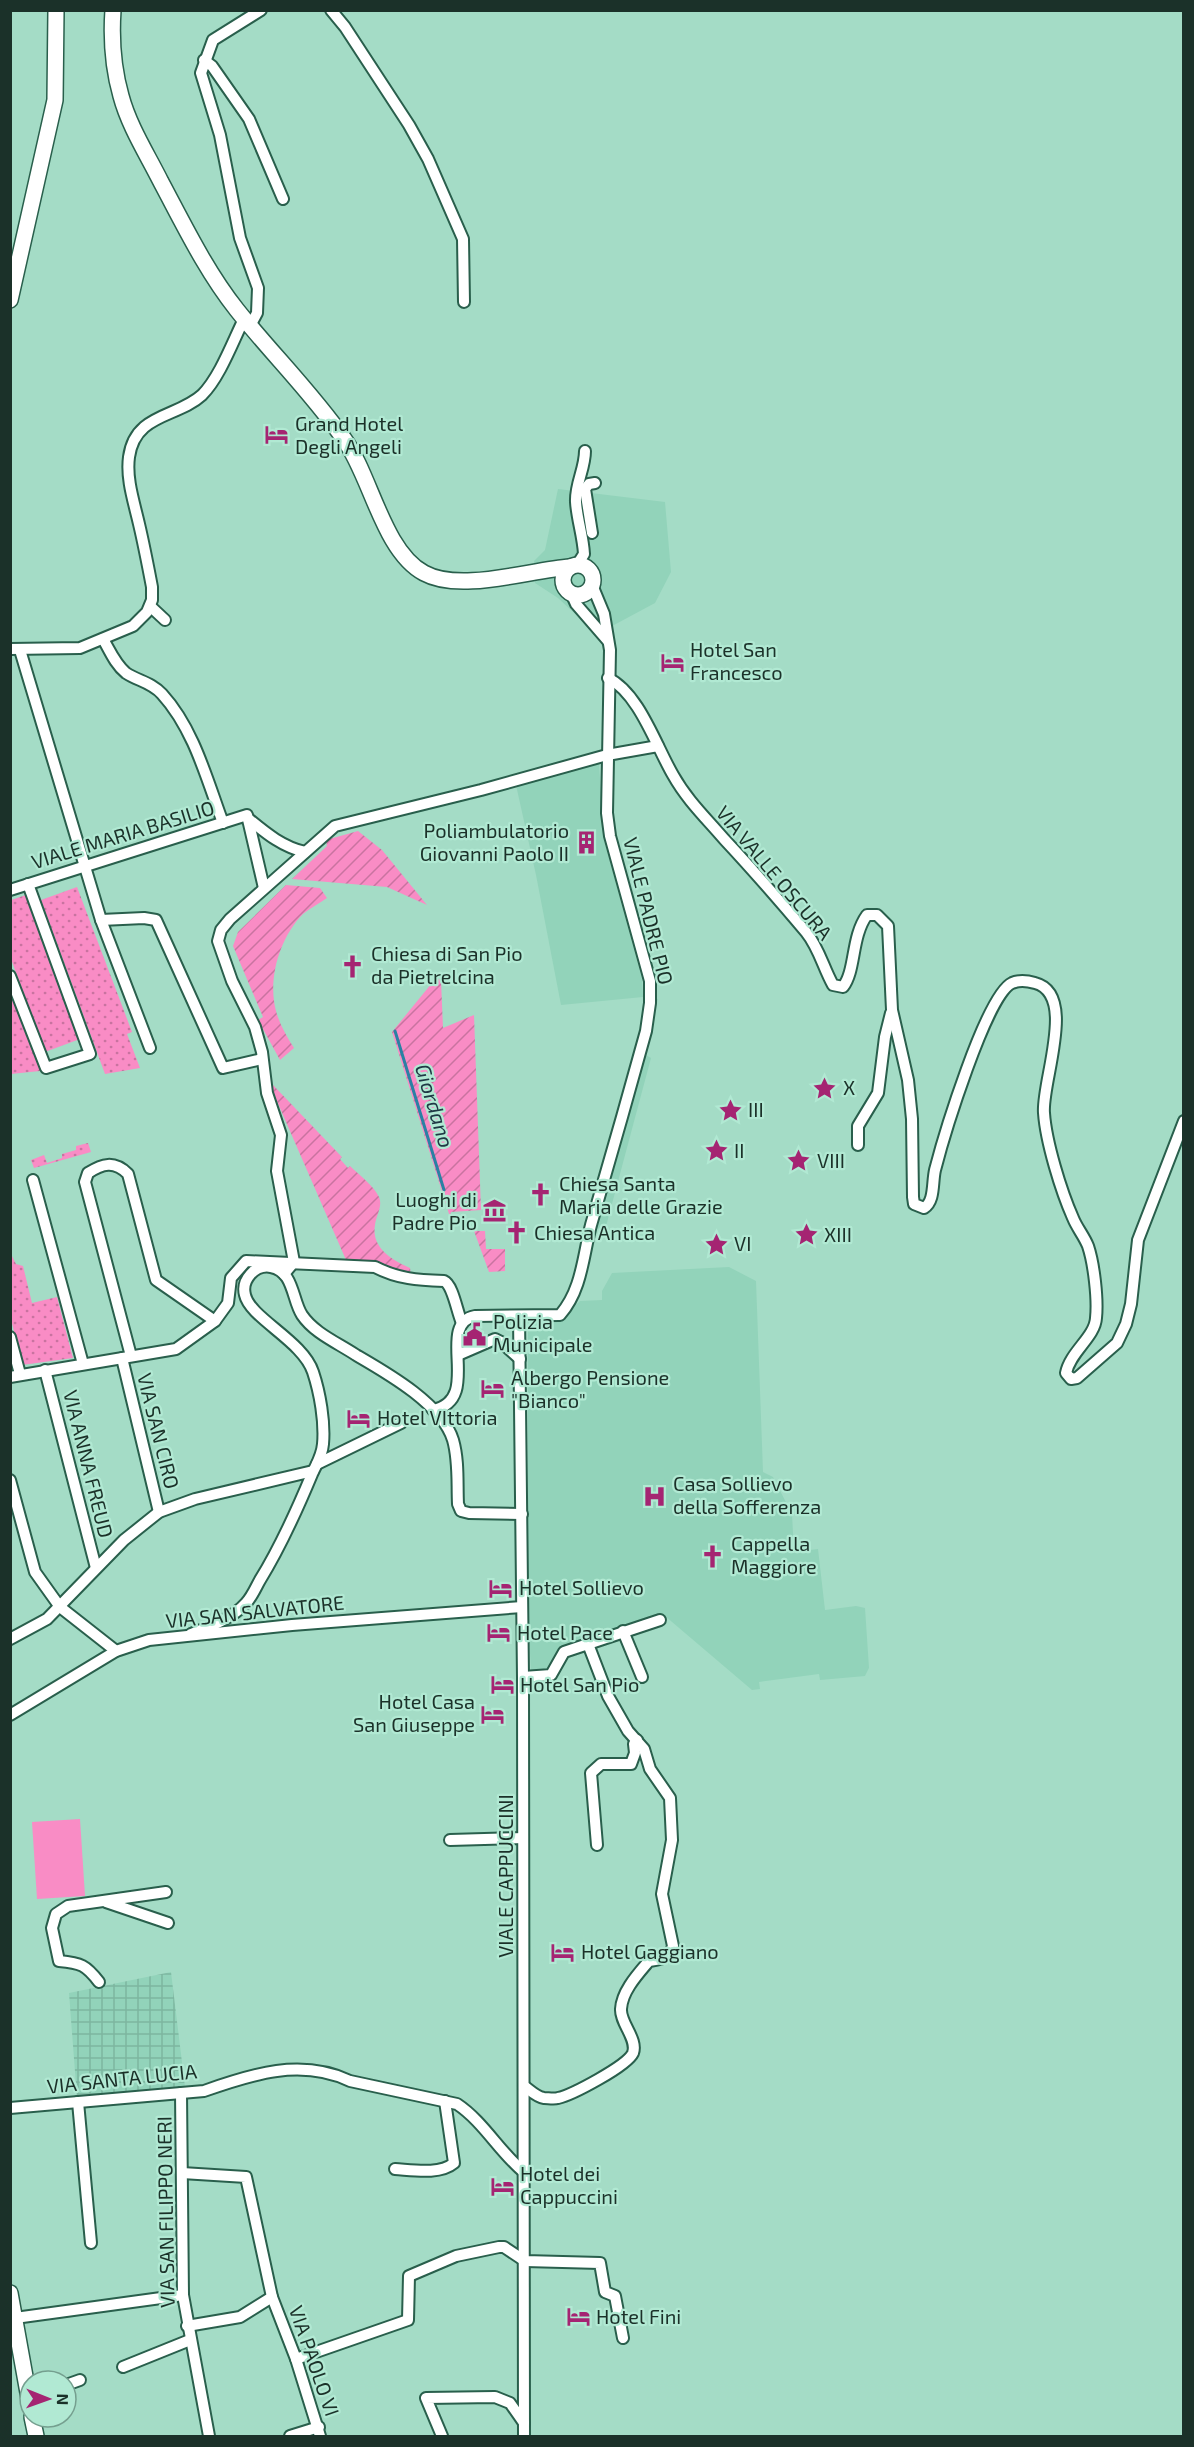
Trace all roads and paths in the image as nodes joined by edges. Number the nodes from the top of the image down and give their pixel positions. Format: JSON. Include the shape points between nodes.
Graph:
{"nodes":[{"id":1,"x":56,"y":10,"type":"edge"},
{"id":2,"x":113,"y":10,"type":"edge"},
{"id":3,"x":261,"y":10,"type":"edge"},
{"id":4,"x":331,"y":10,"type":"edge"},
{"id":5,"x":204,"y":60,"type":"junction"},
{"id":6,"x":283,"y":199,"type":"dead end"},
{"id":7,"x":10,"y":300,"type":"edge"},
{"id":8,"x":464,"y":302,"type":"dead end"},
{"id":9,"x":247,"y":322,"type":"junction"},
{"id":10,"x":585,"y":451,"type":"dead end"},
{"id":11,"x":595,"y":483,"type":"dead end"},
{"id":12,"x":592,"y":533,"type":"dead end"},
{"id":13,"x":574,"y":566,"type":"junction"},
{"id":14,"x":526,"y":573,"type":"junction"},
{"id":15,"x":592,"y":585,"type":"junction"},
{"id":16,"x":567,"y":590,"type":"junction"},
{"id":17,"x":150,"y":606,"type":"junction"},
{"id":18,"x":165,"y":620,"type":"dead end"},
{"id":19,"x":103,"y":639,"type":"junction"},
{"id":20,"x":609,"y":641,"type":"junction"},
{"id":21,"x":15,"y":650,"type":"edge"},
{"id":22,"x":608,"y":678,"type":"junction"},
{"id":23,"x":658,"y":746,"type":"junction"},
{"id":24,"x":607,"y":755,"type":"junction"},
{"id":25,"x":248,"y":818,"type":"junction"},
{"id":26,"x":223,"y":823,"type":"junction"},
{"id":27,"x":305,"y":852,"type":"junction"},
{"id":28,"x":85,"y":868,"type":"junction"},
{"id":29,"x":28,"y":884,"type":"junction"},
{"id":30,"x":264,"y":888,"type":"junction"},
{"id":31,"x":10,"y":890,"type":"edge"},
{"id":32,"x":101,"y":920,"type":"junction"},
{"id":33,"x":10,"y":976,"type":"edge"},
{"id":34,"x":892,"y":1010,"type":"junction"},
{"id":35,"x":150,"y":1048,"type":"dead end"},
{"id":36,"x":262,"y":1059,"type":"junction"},
{"id":37,"x":1184,"y":1121,"type":"edge"},
{"id":38,"x":858,"y":1145,"type":"dead end"},
{"id":39,"x":33,"y":1180,"type":"dead end"},
{"id":40,"x":294,"y":1262,"type":"junction"},
{"id":41,"x":284,"y":1274,"type":"junction"},
{"id":42,"x":519,"y":1316,"type":"junction"},
{"id":43,"x":215,"y":1321,"type":"junction"},
{"id":44,"x":462,"y":1323,"type":"junction"},
{"id":45,"x":10,"y":1337,"type":"edge"},
{"id":46,"x":458,"y":1355,"type":"junction"},
{"id":47,"x":127,"y":1357,"type":"junction"},
{"id":48,"x":519,"y":1359,"type":"junction"},
{"id":49,"x":83,"y":1364,"type":"junction"},
{"id":50,"x":45,"y":1370,"type":"junction"},
{"id":51,"x":16,"y":1375,"type":"edge"},
{"id":52,"x":433,"y":1410,"type":"junction"},
{"id":53,"x":401,"y":1423,"type":"dead end"},
{"id":54,"x":315,"y":1468,"type":"junction"},
{"id":55,"x":10,"y":1480,"type":"edge"},
{"id":56,"x":159,"y":1512,"type":"junction"},
{"id":57,"x":522,"y":1514,"type":"junction"},
{"id":58,"x":96,"y":1568,"type":"junction"},
{"id":59,"x":60,"y":1607,"type":"junction"},
{"id":60,"x":522,"y":1607,"type":"junction"},
{"id":61,"x":660,"y":1620,"type":"dead end"},
{"id":62,"x":623,"y":1631,"type":"junction"},
{"id":63,"x":191,"y":1634,"type":"junction"},
{"id":64,"x":10,"y":1639,"type":"edge"},
{"id":65,"x":588,"y":1644,"type":"junction"},
{"id":66,"x":116,"y":1651,"type":"junction"},
{"id":67,"x":523,"y":1677,"type":"junction"},
{"id":68,"x":642,"y":1677,"type":"dead end"},
{"id":69,"x":10,"y":1714,"type":"edge"},
{"id":70,"x":637,"y":1740,"type":"junction"},
{"id":71,"x":524,"y":1838,"type":"junction"},
{"id":72,"x":450,"y":1840,"type":"dead end"},
{"id":73,"x":597,"y":1845,"type":"dead end"},
{"id":74,"x":166,"y":1892,"type":"dead end"},
{"id":75,"x":103,"y":1901,"type":"junction"},
{"id":76,"x":168,"y":1923,"type":"dead end"},
{"id":77,"x":99,"y":1982,"type":"dead end"},
{"id":78,"x":524,"y":2086,"type":"junction"},
{"id":79,"x":181,"y":2093,"type":"junction"},
{"id":80,"x":445,"y":2101,"type":"junction"},
{"id":81,"x":78,"y":2102,"type":"junction"},
{"id":82,"x":10,"y":2108,"type":"edge"},
{"id":83,"x":395,"y":2169,"type":"dead end"},
{"id":84,"x":525,"y":2173,"type":"junction"},
{"id":85,"x":182,"y":2174,"type":"junction"},
{"id":86,"x":90,"y":2243,"type":"dead end"},
{"id":87,"x":525,"y":2261,"type":"junction"},
{"id":88,"x":10,"y":2293,"type":"edge"},
{"id":89,"x":183,"y":2295,"type":"junction"},
{"id":90,"x":272,"y":2297,"type":"junction"},
{"id":91,"x":15,"y":2318,"type":"junction"},
{"id":92,"x":187,"y":2326,"type":"junction"},
{"id":93,"x":623,"y":2338,"type":"dead end"},
{"id":94,"x":190,"y":2340,"type":"junction"},
{"id":95,"x":296,"y":2359,"type":"junction"},
{"id":96,"x":123,"y":2367,"type":"dead end"},
{"id":97,"x":24,"y":2369,"type":"edge"},
{"id":98,"x":524,"y":2423,"type":"junction"},
{"id":99,"x":320,"y":2432,"type":"edge"},
{"id":100,"x":209,"y":2436,"type":"edge"},
{"id":101,"x":290,"y":2436,"type":"edge"},
{"id":102,"x":442,"y":2436,"type":"edge"},
{"id":103,"x":524,"y":2436,"type":"edge"}],
"edges":[{"from":1,"to":7,"type":"street","via":[[54,108]]},
{"from":2,"to":9,"type":"street","via":[[114,60],[126,113],[201,256]]},
{"from":3,"to":5,"type":"street","via":[[213,40]]},
{"from":4,"to":8,"type":"street","via":[[428,159],[463,239]]},
{"from":5,"to":6,"type":"street","via":[[249,120]]},
{"from":5,"to":9,"type":"street","via":[[201,74],[220,135],[240,238],[258,288],[257,313]]},
{"from":9,"to":14,"type":"street","via":[[344,438],[394,541],[412,566],[447,582]]},
{"from":9,"to":17,"type":"street","via":[[202,394],[151,420],[134,438],[129,484],[152,587]]},
{"from":10,"to":13,"type":"street","via":[[576,503],[584,554]]},
{"from":11,"to":12,"type":"street","via":[[585,489]]},
{"from":13,"to":14,"type":"street"},
{"from":13,"to":15,"type":"street","via":[[590,570]]},
{"from":13,"to":16,"type":"street","via":[[563,576]]},
{"from":14,"to":16,"type":"street"},
{"from":15,"to":16,"type":"street","via":[[582,594]]},
{"from":15,"to":20,"type":"street","name":"VIALE PADRE PIO","via":[[604,614]]},
{"from":16,"to":20,"type":"street"},
{"from":17,"to":18,"type":"street"},
{"from":17,"to":19,"type":"street","via":[[139,622]]},
{"from":19,"to":21,"type":"street","via":[[80,648]]},
{"from":19,"to":26,"type":"street","via":[[116,663],[128,674],[152,685],[180,718]]},
{"from":20,"to":22,"type":"street","name":"VIALE PADRE PIO"},
{"from":21,"to":28,"type":"street"},
{"from":22,"to":23,"type":"street","name":"VIA VALLE OSCURA","via":[[622,686]]},
{"from":22,"to":24,"type":"street","name":"VIALE PADRE PIO"},
{"from":23,"to":24,"type":"street"},
{"from":23,"to":34,"type":"street","name":"VIA VALLE OSCURA","via":[[695,808],[806,932],[833,985],[846,984],[858,931],[867,915],[877,915],[885,921]]},
{"from":24,"to":27,"type":"street","via":[[335,826]]},
{"from":24,"to":42,"type":"street","name":"VIALE PADRE PIO","via":[[610,836],[650,981],[646,1031],[574,1296],[560,1315]]},
{"from":25,"to":26,"type":"street","name":"VIALE MARIA BASILIO"},
{"from":25,"to":27,"type":"street","via":[[269,837]]},
{"from":25,"to":30,"type":"street"},
{"from":26,"to":28,"type":"street","name":"VIALE MARIA BASILIO"},
{"from":27,"to":30,"type":"street"},
{"from":28,"to":29,"type":"street","name":"VIALE MARIA BASILIO"},
{"from":28,"to":32,"type":"street"},
{"from":29,"to":31,"type":"street","name":"VIALE MARIA BASILIO"},
{"from":29,"to":33,"type":"street","via":[[90,1054],[46,1068]]},
{"from":30,"to":36,"type":"street","via":[[221,930],[218,941],[255,1027]]},
{"from":32,"to":35,"type":"street"},
{"from":32,"to":36,"type":"street","via":[[156,920],[223,1068]]},
{"from":34,"to":37,"type":"street","name":"VIA VALLE OSCURA","via":[[908,1080],[914,1204],[924,1208],[930,1201],[953,1108],[982,1030],[998,1000],[1012,983],[1023,981],[1041,985],[1053,998],[1055,1040],[1044,1112],[1060,1184],[1088,1245],[1096,1311],[1095,1326],[1068,1364],[1066,1373],[1071,1379],[1117,1343],[1126,1324],[1138,1240]]},
{"from":34,"to":38,"type":"street","via":[[878,1093],[858,1126]]},
{"from":36,"to":40,"type":"street","via":[[267,1093],[281,1135],[277,1171]]},
{"from":39,"to":49,"type":"street"},
{"from":40,"to":41,"type":"street"},
{"from":40,"to":43,"type":"street","via":[[246,1261],[231,1278],[228,1303]]},
{"from":40,"to":44,"type":"street","via":[[375,1267],[401,1278],[447,1281]]},
{"from":41,"to":52,"type":"street","via":[[301,1314],[318,1331],[394,1378]]},
{"from":41,"to":54,"type":"street","via":[[271,1267],[257,1269],[246,1280],[245,1295],[270,1324],[298,1347],[313,1371],[323,1424],[323,1445]]},
{"from":42,"to":44,"type":"street","via":[[475,1316]]},
{"from":42,"to":48,"type":"street","name":"VIALE CAPPUCCINI"},
{"from":43,"to":47,"type":"street","via":[[176,1348]]},
{"from":43,"to":47,"type":"street","name":"VIA SAN CIRO","via":[[156,1280],[128,1174],[111,1163],[98,1167],[88,1173],[85,1182]]},
{"from":44,"to":46,"type":"street"},
{"from":45,"to":51,"type":"street"},
{"from":46,"to":48,"type":"street","via":[[495,1339]]},
{"from":46,"to":52,"type":"street","via":[[454,1396],[445,1406]]},
{"from":47,"to":49,"type":"street"},
{"from":47,"to":56,"type":"street","name":"VIA SAN CIRO"},
{"from":48,"to":57,"type":"street","name":"VIALE CAPPUCCINI"},
{"from":49,"to":50,"type":"street"},
{"from":50,"to":51,"type":"street"},
{"from":50,"to":58,"type":"street","name":"VIA ANNA FREUD"},
{"from":52,"to":57,"type":"street","via":[[454,1443],[461,1510]]},
{"from":53,"to":54,"type":"street"},
{"from":54,"to":56,"type":"street"},
{"from":54,"to":63,"type":"street","via":[[270,1565],[246,1604],[213,1626]]},
{"from":55,"to":59,"type":"street","via":[[35,1572]]},
{"from":56,"to":58,"type":"street"},
{"from":57,"to":60,"type":"street","name":"VIALE CAPPUCCINI"},
{"from":58,"to":59,"type":"street"},
{"from":59,"to":64,"type":"street","via":[[47,1619]]},
{"from":59,"to":66,"type":"street"},
{"from":60,"to":63,"type":"street","name":"VIA SAN SALVATORE"},
{"from":60,"to":67,"type":"street","name":"VIALE CAPPUCCINI"},
{"from":61,"to":62,"type":"street"},
{"from":62,"to":65,"type":"street"},
{"from":62,"to":68,"type":"street"},
{"from":63,"to":66,"type":"street","name":"VIA SAN SALVATORE","via":[[149,1640]]},
{"from":65,"to":67,"type":"street","via":[[564,1652],[551,1675]]},
{"from":65,"to":70,"type":"street","via":[[608,1696]]},
{"from":66,"to":69,"type":"street","name":"VIA SAN SALVATORE"},
{"from":67,"to":71,"type":"street","name":"VIALE CAPPUCCINI"},
{"from":70,"to":73,"type":"street","via":[[631,1764],[601,1764],[591,1773]]},
{"from":70,"to":78,"type":"street","via":[[650,1769],[670,1798],[672,1840],[663,1903],[673,1946],[666,1957],[649,1961],[629,1987],[621,2009],[634,2044],[632,2054],[620,2065],[557,2098],[540,2098]]},
{"from":71,"to":72,"type":"street"},
{"from":71,"to":78,"type":"street","name":"VIALE CAPPUCCINI"},
{"from":74,"to":75,"type":"street"},
{"from":75,"to":76,"type":"street"},
{"from":75,"to":77,"type":"street","via":[[68,1906],[56,1914],[52,1928],[59,1961],[81,1964]]},
{"from":78,"to":84,"type":"street","name":"VIALE CAPPUCCINI"},
{"from":79,"to":80,"type":"street","name":"VIA SANTA LUCIA","via":[[204,2091],[283,2069],[304,2068]]},
{"from":79,"to":81,"type":"street","name":"VIA SANTA LUCIA"},
{"from":79,"to":85,"type":"street","name":"VIA SAN FILIPPO NERI"},
{"from":80,"to":83,"type":"street","via":[[454,2163],[449,2168],[431,2170]]},
{"from":80,"to":84,"type":"street","name":"VIA SANTA LUCIA","via":[[469,2112],[507,2159]]},
{"from":81,"to":82,"type":"street","name":"VIA SANTA LUCIA"},
{"from":81,"to":86,"type":"street"},
{"from":84,"to":87,"type":"street","name":"VIALE CAPPUCCINI"},
{"from":85,"to":89,"type":"street","name":"VIA SAN FILIPPO NERI"},
{"from":85,"to":90,"type":"street","name":"VIA PAOLO VI","via":[[246,2177]]},
{"from":87,"to":93,"type":"street","via":[[600,2263],[605,2292],[615,2296]]},
{"from":87,"to":95,"type":"street","via":[[499,2247],[456,2256],[409,2276],[408,2320]]},
{"from":87,"to":98,"type":"street","name":"VIALE CAPPUCCINI"},
{"from":88,"to":91,"type":"street"},
{"from":89,"to":91,"type":"street"},
{"from":89,"to":92,"type":"street","name":"VIA SAN FILIPPO NERI"},
{"from":90,"to":92,"type":"street","name":"VIA PAOLO VI","via":[[240,2317]]},
{"from":90,"to":95,"type":"street","name":"VIA PAOLO VI"},
{"from":91,"to":97,"type":"street"},
{"from":92,"to":94,"type":"street","name":"VIA SAN FILIPPO NERI"},
{"from":94,"to":96,"type":"street"},
{"from":94,"to":100,"type":"street","name":"VIA SAN FILIPPO NERI"},
{"from":95,"to":99,"type":"street","name":"VIA PAOLO VI"},
{"from":98,"to":102,"type":"street","via":[[510,2403],[495,2397],[426,2398]]},
{"from":98,"to":103,"type":"street","name":"VIALE CAPPUCCINI"},
{"from":99,"to":101,"type":"street"}]}
